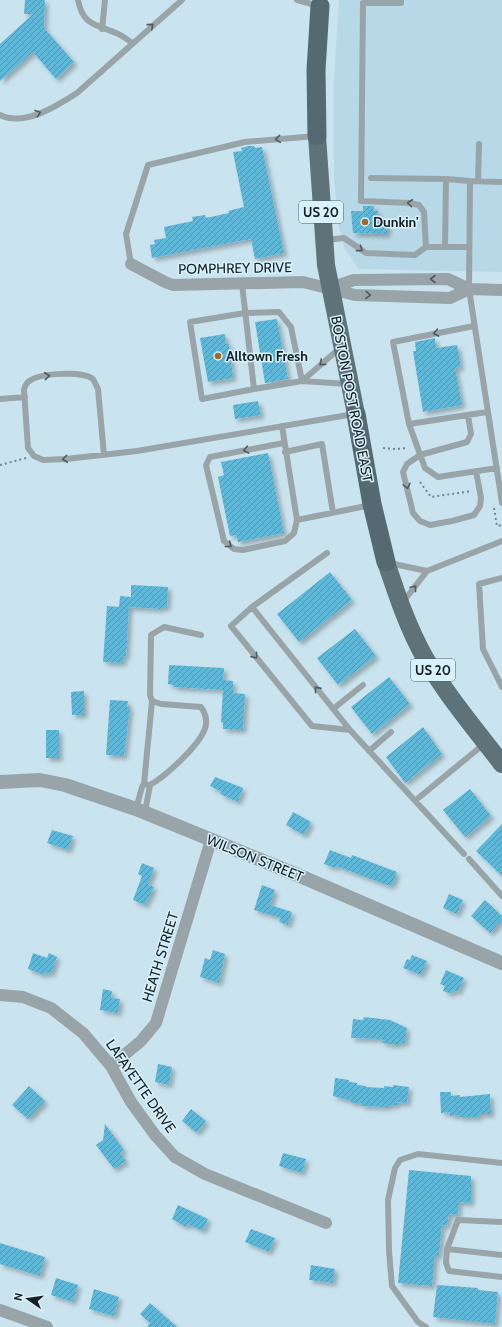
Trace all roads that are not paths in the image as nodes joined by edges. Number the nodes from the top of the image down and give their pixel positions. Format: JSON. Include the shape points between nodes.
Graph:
{"nodes":[{"id":1,"x":78,"y":0,"type":"edge"},
{"id":2,"x":105,"y":0,"type":"edge"},
{"id":3,"x":182,"y":0,"type":"edge"},
{"id":4,"x":297,"y":0,"type":"edge"},
{"id":5,"x":401,"y":0,"type":"edge"},
{"id":6,"x":320,"y":3,"type":"edge"},
{"id":7,"x":102,"y":29,"type":"junction"},
{"id":8,"x":132,"y":43,"type":"junction"},
{"id":9,"x":0,"y":115,"type":"edge"},
{"id":10,"x":316,"y":136,"type":"junction"},
{"id":11,"x":479,"y":144,"type":"dead end"},
{"id":12,"x":371,"y":178,"type":"dead end"},
{"id":13,"x":446,"y":179,"type":"junction"},
{"id":14,"x":470,"y":181,"type":"junction"},
{"id":15,"x":478,"y":182,"type":"junction"},
{"id":16,"x":502,"y":182,"type":"edge"},
{"id":17,"x":324,"y":240,"type":"junction"},
{"id":18,"x":426,"y":246,"type":"junction"},
{"id":19,"x":445,"y":247,"type":"junction"},
{"id":20,"x":469,"y":247,"type":"junction"},
{"id":21,"x":131,"y":264,"type":"joint"},
{"id":22,"x":242,"y":284,"type":"junction"},
{"id":23,"x":330,"y":288,"type":"junction"},
{"id":24,"x":469,"y":290,"type":"junction"},
{"id":25,"x":502,"y":290,"type":"edge"},
{"id":26,"x":245,"y":313,"type":"junction"},
{"id":27,"x":474,"y":326,"type":"junction"},
{"id":28,"x":342,"y":346,"type":"junction"},
{"id":29,"x":302,"y":381,"type":"junction"},
{"id":30,"x":350,"y":384,"type":"junction"},
{"id":31,"x":254,"y":389,"type":"junction"},
{"id":32,"x":24,"y":397,"type":"junction"},
{"id":33,"x":0,"y":399,"type":"edge"},
{"id":34,"x":487,"y":412,"type":"junction"},
{"id":35,"x":356,"y":414,"type":"junction"},
{"id":36,"x":468,"y":415,"type":"junction"},
{"id":37,"x":409,"y":424,"type":"junction"},
{"id":38,"x":282,"y":426,"type":"junction"},
{"id":39,"x":284,"y":442,"type":"junction"},
{"id":40,"x":285,"y":452,"type":"junction"},
{"id":41,"x":104,"y":454,"type":"junction"},
{"id":42,"x":420,"y":455,"type":"junction"},
{"id":43,"x":496,"y":468,"type":"junction"},
{"id":44,"x":476,"y":471,"type":"junction"},
{"id":45,"x":502,"y":503,"type":"edge"},
{"id":46,"x":372,"y":504,"type":"junction"},
{"id":47,"x":333,"y":513,"type":"junction"},
{"id":48,"x":298,"y":520,"type":"junction"},
{"id":49,"x":502,"y":541,"type":"edge"},
{"id":50,"x":326,"y":553,"type":"dead end"},
{"id":51,"x":386,"y":562,"type":"junction"},
{"id":52,"x":427,"y":571,"type":"junction"},
{"id":53,"x":502,"y":578,"type":"edge"},
{"id":54,"x":401,"y":605,"type":"junction"},
{"id":55,"x":252,"y":607,"type":"junction"},
{"id":56,"x":201,"y":635,"type":"dead end"},
{"id":57,"x":363,"y":686,"type":"dead end"},
{"id":58,"x":502,"y":687,"type":"edge"},
{"id":59,"x":152,"y":701,"type":"junction"},
{"id":60,"x":333,"y":709,"type":"junction"},
{"id":61,"x":350,"y":730,"type":"junction"},
{"id":62,"x":391,"y":732,"type":"dead end"},
{"id":63,"x":485,"y":743,"type":"junction"},
{"id":64,"x":369,"y":751,"type":"junction"},
{"id":65,"x":502,"y":764,"type":"edge"},
{"id":66,"x":0,"y":782,"type":"edge"},
{"id":67,"x":147,"y":785,"type":"junction"},
{"id":68,"x":416,"y":800,"type":"junction"},
{"id":69,"x":140,"y":811,"type":"junction"},
{"id":70,"x":211,"y":840,"type":"junction"},
{"id":71,"x":464,"y":854,"type":"dead end"},
{"id":72,"x":469,"y":859,"type":"dead end"},
{"id":73,"x":502,"y":896,"type":"edge"},
{"id":74,"x":502,"y":963,"type":"edge"},
{"id":75,"x":0,"y":995,"type":"edge"},
{"id":76,"x":111,"y":1066,"type":"junction"},
{"id":77,"x":502,"y":1163,"type":"edge"},
{"id":78,"x":502,"y":1222,"type":"edge"},
{"id":79,"x":326,"y":1223,"type":"dead end"},
{"id":80,"x":447,"y":1249,"type":"junction"},
{"id":81,"x":502,"y":1255,"type":"edge"},
{"id":82,"x":502,"y":1277,"type":"edge"},
{"id":83,"x":0,"y":1310,"type":"edge"},
{"id":84,"x":47,"y":1327,"type":"edge"},
{"id":85,"x":426,"y":1327,"type":"edge"}],
"edges":[{"from":1,"to":7,"type":"lane","via":[[88,20]]},
{"from":2,"to":7,"type":"lane"},
{"from":8,"to":3,"type":"lane","one_way":true},
{"from":4,"to":6,"type":"lane"},
{"from":18,"to":5,"type":"lane","one_way":true,"via":[[424,212],[419,205],[361,201],[364,3],[401,3]]},
{"from":6,"to":10,"type":"highway","name":"BOSTON POST ROAD EAST","number":"US 20"},
{"from":7,"to":8,"type":"lane","via":[[116,33]]},
{"from":9,"to":8,"type":"lane","one_way":true,"via":[[9,118],[35,115],[62,102],[77,93]]},
{"from":10,"to":17,"type":"main road","name":"BOSTON POST ROAD EAST","number":"US 20"},
{"from":10,"to":21,"type":"lane","name":"POMPHREY DRIVE","one_way":true,"via":[[245,142],[148,166],[126,234]]},
{"from":11,"to":15,"type":"lane"},
{"from":12,"to":13,"type":"lane"},
{"from":13,"to":14,"type":"lane"},
{"from":13,"to":19,"type":"lane"},
{"from":14,"to":15,"type":"lane"},
{"from":14,"to":20,"type":"lane"},
{"from":15,"to":16,"type":"lane"},
{"from":17,"to":18,"type":"lane","one_way":true,"via":[[344,238],[366,252],[415,255]]},
{"from":17,"to":23,"type":"main road","name":"BOSTON POST ROAD EAST","number":"US 20"},
{"from":18,"to":19,"type":"lane"},
{"from":19,"to":20,"type":"lane"},
{"from":20,"to":24,"type":"lane"},
{"from":21,"to":22,"type":"street","name":"POMPHREY DRIVE","via":[[170,284]]},
{"from":22,"to":23,"type":"street","name":"POMPHREY DRIVE","via":[[304,282]]},
{"from":22,"to":26,"type":"lane"},
{"from":23,"to":24,"type":"street","name":"POMPHREY DRIVE","one_way":true,"via":[[355,295],[450,298]]},
{"from":24,"to":23,"type":"street","one_way":true,"via":[[448,279],[354,280]]},
{"from":23,"to":28,"type":"main road","name":"BOSTON POST ROAD EAST","number":"US 20"},
{"from":24,"to":25,"type":"street"},
{"from":24,"to":27,"type":"lane"},
{"from":26,"to":29,"type":"lane","via":[[279,312],[291,327]]},
{"from":26,"to":31,"type":"lane"},
{"from":26,"to":31,"type":"lane","via":[[190,322],[202,399]]},
{"from":27,"to":34,"type":"lane"},
{"from":27,"to":37,"type":"lane","one_way":true,"via":[[393,342]]},
{"from":28,"to":29,"type":"lane","one_way":true},
{"from":28,"to":30,"type":"main road","name":"BOSTON POST ROAD EAST","number":"US 20"},
{"from":29,"to":30,"type":"lane"},
{"from":29,"to":31,"type":"lane"},
{"from":30,"to":35,"type":"main road","name":"BOSTON POST ROAD EAST","number":"US 20"},
{"from":32,"to":33,"type":"lane"},
{"from":41,"to":32,"type":"lane","one_way":true,"via":[[54,460],[43,460],[34,456],[28,445]]},
{"from":32,"to":41,"type":"lane","one_way":true,"via":[[26,384],[36,377],[80,374],[93,379],[98,389]]},
{"from":34,"to":36,"type":"lane"},
{"from":34,"to":43,"type":"lane"},
{"from":35,"to":38,"type":"lane"},
{"from":35,"to":46,"type":"highway","name":"BOSTON POST ROAD EAST","number":"US 20"},
{"from":36,"to":37,"type":"lane"},
{"from":36,"to":42,"type":"lane","via":[[471,434],[467,442]]},
{"from":37,"to":42,"type":"lane"},
{"from":38,"to":39,"type":"lane"},
{"from":38,"to":41,"type":"lane","via":[[137,451]]},
{"from":39,"to":40,"type":"lane"},
{"from":39,"to":48,"type":"lane","one_way":true,"via":[[210,457],[206,465],[224,541],[234,549],[243,550],[285,541],[294,533]]},
{"from":40,"to":47,"type":"lane","via":[[322,444]]},
{"from":40,"to":48,"type":"lane"},
{"from":42,"to":44,"type":"lane","via":[[425,468],[438,477]]},
{"from":42,"to":44,"type":"lane","one_way":true,"via":[[407,464],[404,472],[413,513],[420,521],[430,525],[474,515],[480,506],[481,498]]},
{"from":43,"to":44,"type":"lane"},
{"from":43,"to":45,"type":"lane"},
{"from":46,"to":47,"type":"lane"},
{"from":46,"to":51,"type":"highway","name":"BOSTON POST ROAD EAST","number":"US 20"},
{"from":47,"to":48,"type":"lane"},
{"from":49,"to":52,"type":"lane"},
{"from":50,"to":55,"type":"lane"},
{"from":51,"to":52,"type":"lane"},
{"from":51,"to":54,"type":"main road","name":"BOSTON POST ROAD EAST","number":"US 20"},
{"from":54,"to":52,"type":"lane","one_way":true},
{"from":53,"to":58,"type":"lane","via":[[479,584],[483,649]]},
{"from":54,"to":63,"type":"main road","name":"BOSTON POST ROAD EAST","number":"US 20","via":[[428,663]]},
{"from":60,"to":55,"type":"lane","one_way":true},
{"from":55,"to":61,"type":"lane","one_way":true,"via":[[231,626],[312,726]]},
{"from":56,"to":59,"type":"lane","via":[[164,627],[151,635]]},
{"from":57,"to":60,"type":"lane"},
{"from":59,"to":67,"type":"lane"},
{"from":59,"to":67,"type":"lane","via":[[201,707],[206,722],[204,731],[173,769]]},
{"from":60,"to":61,"type":"lane"},
{"from":61,"to":64,"type":"lane"},
{"from":62,"to":64,"type":"lane"},
{"from":63,"to":65,"type":"main road","name":"BOSTON POST ROAD EAST","number":"US 20"},
{"from":63,"to":68,"type":"lane"},
{"from":64,"to":68,"type":"lane"},
{"from":66,"to":69,"type":"street","name":"WILSON STREET","via":[[40,780],[65,785]]},
{"from":67,"to":69,"type":"lane","via":[[150,790]]},
{"from":68,"to":71,"type":"lane"},
{"from":69,"to":70,"type":"street","name":"WILSON STREET"},
{"from":70,"to":74,"type":"street","name":"WILSON STREET"},
{"from":70,"to":76,"type":"street","name":"HEATH STREET","via":[[156,1022],[141,1041]]},
{"from":72,"to":73,"type":"lane"},
{"from":75,"to":76,"type":"street","name":"LAFAYETTE DRIVE","via":[[23,997],[51,1008],[83,1033]]},
{"from":76,"to":79,"type":"street","name":"LAFAYETTE DRIVE","via":[[131,1102],[175,1157],[205,1174]]},
{"from":77,"to":85,"type":"lane","via":[[418,1154],[400,1160],[395,1168],[388,1200],[392,1286],[418,1322]]},
{"from":78,"to":80,"type":"lane","via":[[458,1220]]},
{"from":80,"to":81,"type":"lane"},
{"from":80,"to":82,"type":"lane","via":[[446,1263],[449,1271]]},
{"from":83,"to":84,"type":"street"}]}
